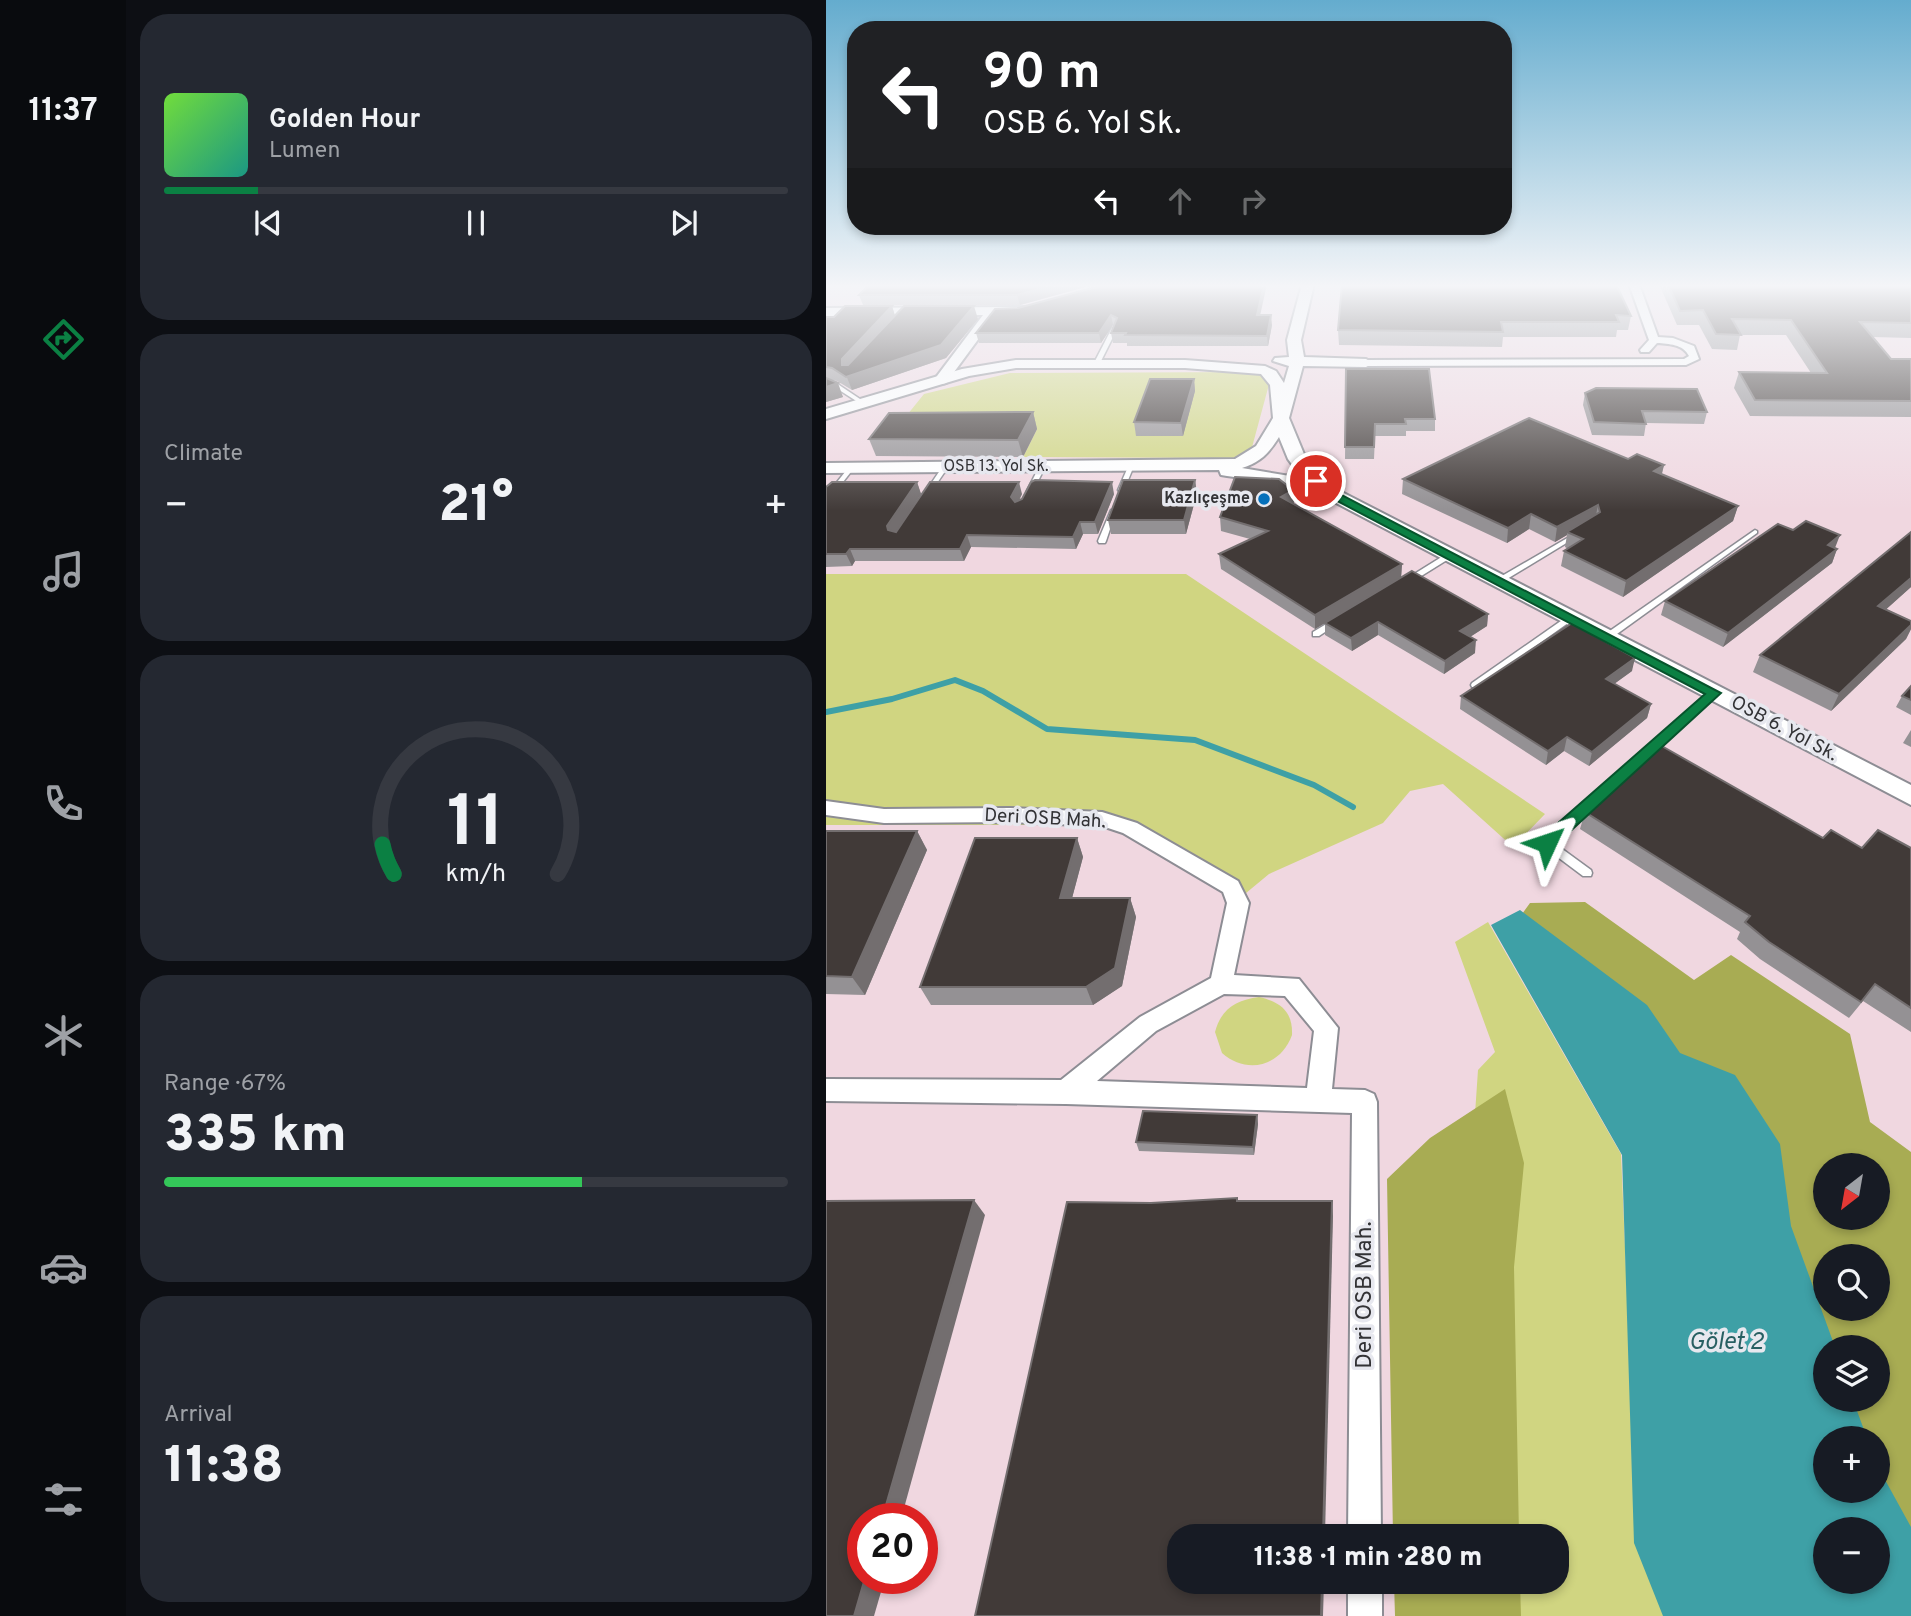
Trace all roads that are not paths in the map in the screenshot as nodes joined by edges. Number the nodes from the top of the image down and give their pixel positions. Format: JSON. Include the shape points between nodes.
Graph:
{"nodes":[{"id":1,"x":956,"y":359,"type":"edge"},
{"id":2,"x":1099,"y":359,"type":"edge"},
{"id":3,"x":1274,"y":359,"type":"edge"},
{"id":4,"x":1282,"y":359,"type":"edge"},
{"id":5,"x":1295,"y":359,"type":"edge"},
{"id":6,"x":1297,"y":359,"type":"edge"},
{"id":7,"x":1303,"y":359,"type":"edge"},
{"id":8,"x":1637,"y":359,"type":"edge"},
{"id":9,"x":1691,"y":359,"type":"edge"},
{"id":10,"x":1268,"y":361,"type":"junction"},
{"id":11,"x":1635,"y":362,"type":"junction"},
{"id":12,"x":1097,"y":363,"type":"junction"},
{"id":13,"x":1366,"y":363,"type":"junction"},
{"id":14,"x":1185,"y":364,"type":"junction"},
{"id":15,"x":941,"y":380,"type":"junction"},
{"id":16,"x":826,"y":384,"type":"edge"},
{"id":17,"x":863,"y":404,"type":"junction"},
{"id":18,"x":826,"y":414,"type":"edge"},
{"id":19,"x":1281,"y":418,"type":"junction"},
{"id":20,"x":945,"y":467,"type":"junction"},
{"id":21,"x":1042,"y":467,"type":"junction"},
{"id":22,"x":1166,"y":467,"type":"junction"},
{"id":23,"x":826,"y":468,"type":"edge"},
{"id":24,"x":851,"y":468,"type":"junction"},
{"id":25,"x":1130,"y":468,"type":"junction"},
{"id":26,"x":1326,"y":491,"type":"junction"},
{"id":27,"x":925,"y":498,"type":"edge"},
{"id":28,"x":1026,"y":499,"type":"edge"},
{"id":29,"x":826,"y":500,"type":"edge"},
{"id":30,"x":1582,"y":531,"type":"edge"},
{"id":31,"x":1755,"y":532,"type":"dead end"},
{"id":32,"x":1102,"y":541,"type":"dead end"},
{"id":33,"x":1451,"y":555,"type":"junction"},
{"id":34,"x":1499,"y":580,"type":"junction"},
{"id":35,"x":1395,"y":588,"type":"edge"},
{"id":36,"x":1349,"y":614,"type":"edge"},
{"id":37,"x":1571,"y":618,"type":"junction"},
{"id":38,"x":1315,"y":634,"type":"edge"},
{"id":39,"x":1607,"y":637,"type":"junction"},
{"id":40,"x":1475,"y":685,"type":"edge"},
{"id":41,"x":1714,"y":693,"type":"junction"},
{"id":42,"x":1911,"y":796,"type":"edge"},
{"id":43,"x":826,"y":808,"type":"edge"},
{"id":44,"x":1587,"y":873,"type":"dead end"},
{"id":45,"x":1221,"y":984,"type":"junction"},
{"id":46,"x":826,"y":1090,"type":"edge"},
{"id":47,"x":1066,"y":1092,"type":"junction"},
{"id":48,"x":1318,"y":1100,"type":"junction"},
{"id":49,"x":1365,"y":1524,"type":"edge"},
{"id":50,"x":1365,"y":1594,"type":"edge"},
{"id":51,"x":1365,"y":1616,"type":"edge"}],
"edges":[{"from":1,"to":15,"type":"street"},
{"from":2,"to":12,"type":"lane"},
{"from":3,"to":10,"type":"main road"},
{"from":4,"to":10,"type":"main road"},
{"from":5,"to":19,"type":"main road"},
{"from":6,"to":13,"type":"main road","via":[[1310,367]]},
{"from":7,"to":13,"type":"main road"},
{"from":8,"to":11,"type":"street"},
{"from":9,"to":11,"type":"street"},
{"from":10,"to":14,"type":"main road"},
{"from":11,"to":13,"type":"street"},
{"from":12,"to":14,"type":"main road"},
{"from":12,"to":15,"type":"main road","via":[[1016,364]]},
{"from":14,"to":19,"type":"main road","name":"OSB 6. Yol Sk.","via":[[1272,373],[1278,383]]},
{"from":15,"to":17,"type":"main road"},
{"from":16,"to":17,"type":"lane","via":[[834,384]]},
{"from":17,"to":18,"type":"main road"},
{"from":19,"to":22,"type":"main road","via":[[1263,449],[1250,460]]},
{"from":19,"to":26,"type":"main road","name":"OSB 6. Yol Sk.","via":[[1295,456]]},
{"from":20,"to":21,"type":"main road","name":"OSB 13. Yol Sk."},
{"from":20,"to":24,"type":"main road","name":"OSB 13. Yol Sk."},
{"from":20,"to":27,"type":"lane"},
{"from":21,"to":25,"type":"main road","name":"OSB 13. Yol Sk."},
{"from":21,"to":28,"type":"lane"},
{"from":22,"to":25,"type":"main road","name":"OSB 13. Yol Sk."},
{"from":22,"to":26,"type":"main road","via":[[1253,473]]},
{"from":23,"to":24,"type":"main road","name":"OSB 13. Yol Sk."},
{"from":24,"to":29,"type":"lane"},
{"from":25,"to":32,"type":"lane"},
{"from":26,"to":33,"type":"main road","name":"OSB 6. Yol Sk."},
{"from":30,"to":34,"type":"lane"},
{"from":31,"to":39,"type":"lane"},
{"from":33,"to":34,"type":"main road","name":"OSB 6. Yol Sk."},
{"from":33,"to":35,"type":"lane"},
{"from":34,"to":37,"type":"main road","name":"OSB 6. Yol Sk."},
{"from":36,"to":38,"type":"lane"},
{"from":37,"to":39,"type":"main road","name":"OSB 6. Yol Sk."},
{"from":37,"to":40,"type":"lane"},
{"from":39,"to":41,"type":"main road","name":"OSB 6. Yol Sk."},
{"from":41,"to":42,"type":"main road","name":"OSB 6. Yol Sk."},
{"from":41,"to":44,"type":"lane","via":[[1547,843]]},
{"from":43,"to":45,"type":"street","name":"Deri OSB Mah.","via":[[884,816],[1102,819],[1130,828],[1223,880],[1236,894]]},
{"from":45,"to":47,"type":"street","via":[[1148,1024]]},
{"from":45,"to":48,"type":"street","via":[[1291,986],[1326,1028]]},
{"from":46,"to":47,"type":"street"},
{"from":47,"to":48,"type":"street"},
{"from":48,"to":49,"type":"street","name":"Deri OSB Mah.","via":[[1365,1101]]},
{"from":50,"to":51,"type":"street"}]}
